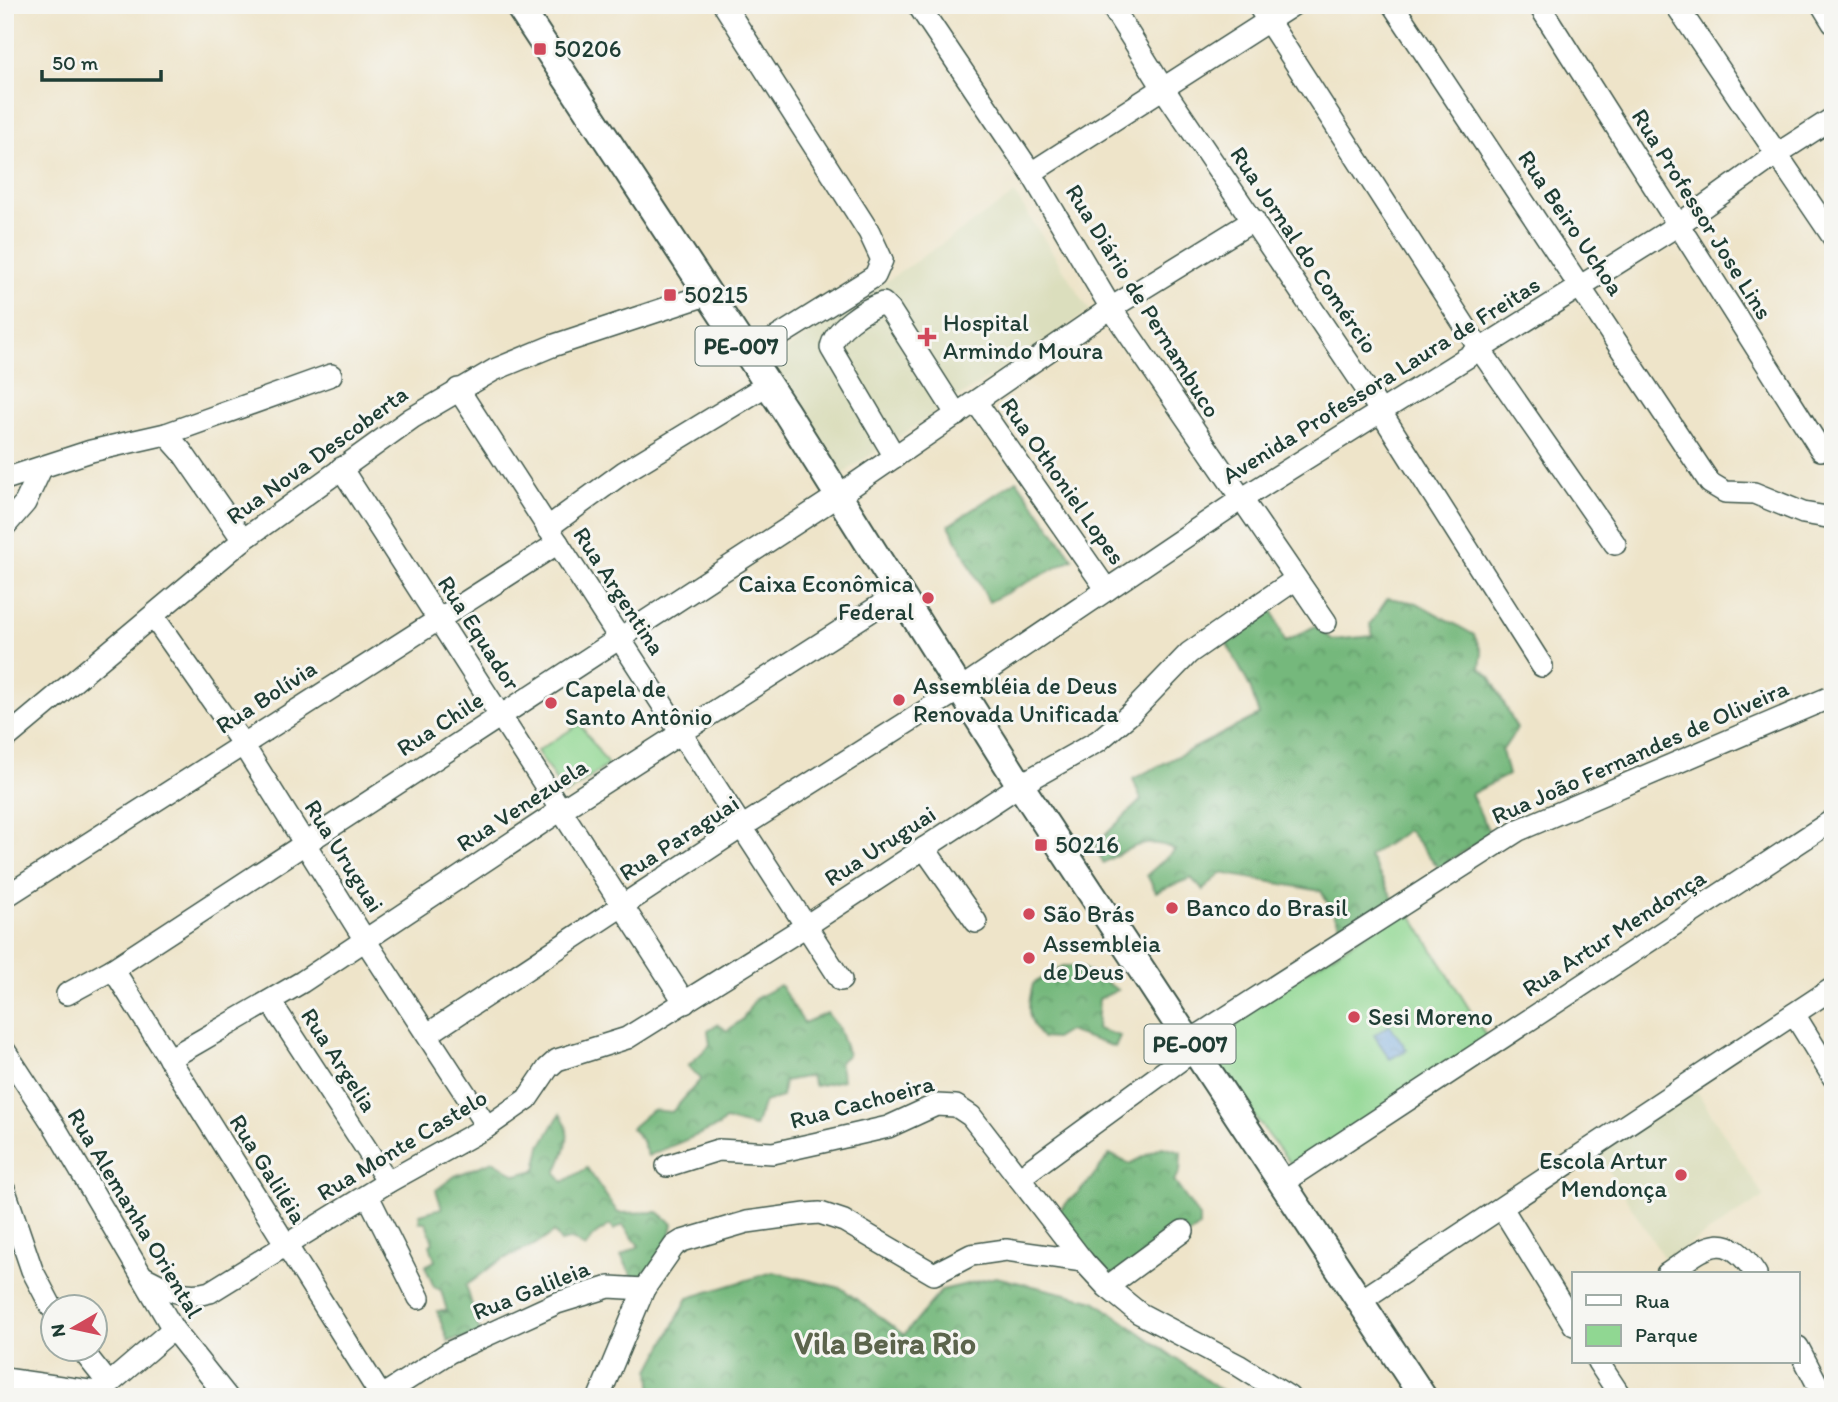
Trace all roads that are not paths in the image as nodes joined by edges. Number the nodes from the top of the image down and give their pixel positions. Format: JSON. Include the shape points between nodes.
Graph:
{"nodes":[{"id":1,"x":518,"y":5,"type":"edge"},
{"id":2,"x":724,"y":5,"type":"edge"},
{"id":3,"x":918,"y":5,"type":"edge"},
{"id":4,"x":1111,"y":5,"type":"edge"},
{"id":5,"x":1293,"y":5,"type":"edge"},
{"id":6,"x":1393,"y":5,"type":"edge"},
{"id":7,"x":1539,"y":5,"type":"edge"},
{"id":8,"x":1676,"y":5,"type":"edge"},
{"id":9,"x":1822,"y":5,"type":"edge"},
{"id":10,"x":1262,"y":13,"type":"edge"},
{"id":11,"x":1833,"y":23,"type":"edge"},
{"id":12,"x":1163,"y":88,"type":"junction"},
{"id":13,"x":1833,"y":118,"type":"edge"},
{"id":14,"x":1777,"y":154,"type":"junction"},
{"id":15,"x":1031,"y":173,"type":"junction"},
{"id":16,"x":1254,"y":220,"type":"junction"},
{"id":17,"x":1678,"y":225,"type":"junction"},
{"id":18,"x":1833,"y":237,"type":"edge"},
{"id":19,"x":1581,"y":284,"type":"junction"},
{"id":20,"x":706,"y":295,"type":"junction"},
{"id":21,"x":1111,"y":308,"type":"junction"},
{"id":22,"x":1479,"y":348,"type":"junction"},
{"id":23,"x":747,"y":356,"type":"junction"},
{"id":24,"x":331,"y":375,"type":"dead end"},
{"id":25,"x":767,"y":385,"type":"junction"},
{"id":26,"x":458,"y":388,"type":"junction"},
{"id":27,"x":976,"y":401,"type":"junction"},
{"id":28,"x":1380,"y":410,"type":"junction"},
{"id":29,"x":957,"y":415,"type":"junction"},
{"id":30,"x":166,"y":434,"type":"junction"},
{"id":31,"x":1821,"y":450,"type":"dead end"},
{"id":32,"x":895,"y":457,"type":"junction"},
{"id":33,"x":341,"y":468,"type":"junction"},
{"id":34,"x":41,"y":469,"type":"junction"},
{"id":35,"x":5,"y":479,"type":"edge"},
{"id":36,"x":839,"y":495,"type":"junction"},
{"id":37,"x":1240,"y":500,"type":"junction"},
{"id":38,"x":1833,"y":518,"type":"edge"},
{"id":39,"x":5,"y":526,"type":"edge"},
{"id":40,"x":552,"y":536,"type":"junction"},
{"id":41,"x":243,"y":540,"type":"junction"},
{"id":42,"x":1615,"y":544,"type":"dead end"},
{"id":43,"x":1296,"y":579,"type":"junction"},
{"id":44,"x":1107,"y":590,"type":"junction"},
{"id":45,"x":901,"y":592,"type":"junction"},
{"id":46,"x":153,"y":616,"type":"junction"},
{"id":47,"x":438,"y":619,"type":"junction"},
{"id":48,"x":1326,"y":622,"type":"dead end"},
{"id":49,"x":618,"y":638,"type":"junction"},
{"id":50,"x":1542,"y":666,"type":"dead end"},
{"id":51,"x":960,"y":689,"type":"junction"},
{"id":52,"x":1833,"y":695,"type":"edge"},
{"id":53,"x":501,"y":716,"type":"junction"},
{"id":54,"x":680,"y":734,"type":"junction"},
{"id":55,"x":5,"y":739,"type":"edge"},
{"id":56,"x":242,"y":743,"type":"junction"},
{"id":57,"x":1020,"y":785,"type":"junction"},
{"id":58,"x":561,"y":810,"type":"junction"},
{"id":59,"x":1833,"y":820,"type":"edge"},
{"id":60,"x":740,"y":828,"type":"junction"},
{"id":61,"x":305,"y":841,"type":"junction"},
{"id":62,"x":924,"y":848,"type":"junction"},
{"id":63,"x":5,"y":897,"type":"edge"},
{"id":64,"x":623,"y":905,"type":"junction"},
{"id":65,"x":976,"y":922,"type":"dead end"},
{"id":66,"x":806,"y":926,"type":"junction"},
{"id":67,"x":365,"y":940,"type":"junction"},
{"id":68,"x":113,"y":969,"type":"junction"},
{"id":69,"x":841,"y":979,"type":"dead end"},
{"id":70,"x":1833,"y":988,"type":"edge"},
{"id":71,"x":66,"y":994,"type":"dead end"},
{"id":72,"x":270,"y":1001,"type":"junction"},
{"id":73,"x":685,"y":1003,"type":"junction"},
{"id":74,"x":1794,"y":1014,"type":"junction"},
{"id":75,"x":428,"y":1034,"type":"junction"},
{"id":76,"x":1191,"y":1046,"type":"junction"},
{"id":77,"x":5,"y":1051,"type":"edge"},
{"id":78,"x":169,"y":1059,"type":"junction"},
{"id":79,"x":548,"y":1068,"type":"joint"},
{"id":80,"x":1833,"y":1077,"type":"edge"},
{"id":81,"x":487,"y":1127,"type":"junction"},
{"id":82,"x":667,"y":1166,"type":"dead end"},
{"id":83,"x":1019,"y":1178,"type":"junction"},
{"id":84,"x":388,"y":1182,"type":"junction"},
{"id":85,"x":1283,"y":1182,"type":"junction"},
{"id":86,"x":5,"y":1191,"type":"edge"},
{"id":87,"x":368,"y":1196,"type":"junction"},
{"id":88,"x":1502,"y":1208,"type":"junction"},
{"id":89,"x":1183,"y":1231,"type":"dead end"},
{"id":90,"x":285,"y":1247,"type":"junction"},
{"id":91,"x":1083,"y":1261,"type":"junction"},
{"id":92,"x":1670,"y":1272,"type":"edge"},
{"id":93,"x":1754,"y":1272,"type":"edge"},
{"id":94,"x":142,"y":1276,"type":"junction"},
{"id":95,"x":1107,"y":1287,"type":"junction"},
{"id":96,"x":644,"y":1289,"type":"junction"},
{"id":97,"x":45,"y":1294,"type":"edge"},
{"id":98,"x":419,"y":1298,"type":"dead end"},
{"id":99,"x":1360,"y":1301,"type":"junction"},
{"id":100,"x":1572,"y":1322,"type":"edge"},
{"id":101,"x":173,"y":1329,"type":"junction"},
{"id":102,"x":1800,"y":1351,"type":"edge"},
{"id":103,"x":94,"y":1364,"type":"edge"},
{"id":104,"x":1599,"y":1364,"type":"edge"},
{"id":105,"x":5,"y":1379,"type":"edge"},
{"id":106,"x":109,"y":1384,"type":"junction"},
{"id":107,"x":380,"y":1396,"type":"edge"},
{"id":108,"x":227,"y":1397,"type":"edge"},
{"id":109,"x":599,"y":1397,"type":"edge"},
{"id":110,"x":1289,"y":1397,"type":"edge"},
{"id":111,"x":1423,"y":1397,"type":"edge"},
{"id":112,"x":1621,"y":1397,"type":"edge"},
{"id":113,"x":1824,"y":1397,"type":"edge"}],
"edges":[{"from":1,"to":20,"type":"main road","number":"PE-007"},
{"from":2,"to":23,"type":"street","via":[[869,232],[882,260],[875,276]]},
{"from":3,"to":15,"type":"street","name":"Rua Diário de Pernambuco"},
{"from":4,"to":12,"type":"street","name":"Rua Jornal do Comércio"},
{"from":5,"to":10,"type":"street"},
{"from":6,"to":19,"type":"street","name":"Rua Beiro Uchoa"},
{"from":7,"to":17,"type":"street","name":"Rua Professor Jose Lins"},
{"from":8,"to":14,"type":"street"},
{"from":9,"to":11,"type":"street"},
{"from":10,"to":12,"type":"street"},
{"from":10,"to":22,"type":"street"},
{"from":12,"to":15,"type":"street"},
{"from":12,"to":16,"type":"street","name":"Rua Jornal do Comércio"},
{"from":13,"to":14,"type":"street","name":"Avenida Professora Laura de Freitas"},
{"from":14,"to":17,"type":"street","name":"Avenida Professora Laura de Freitas"},
{"from":14,"to":18,"type":"street"},
{"from":15,"to":21,"type":"street","name":"Rua Diário de Pernambuco"},
{"from":16,"to":21,"type":"street","name":"Rua Chile"},
{"from":16,"to":28,"type":"street","name":"Rua Jornal do Comércio"},
{"from":17,"to":19,"type":"street","name":"Avenida Professora Laura de Freitas"},
{"from":17,"to":31,"type":"street","name":"Rua Professor Jose Lins"},
{"from":19,"to":22,"type":"street","name":"Avenida Professora Laura de Freitas"},
{"from":19,"to":38,"type":"street","name":"Rua Beiro Uchoa","via":[[1716,489],[1754,493],[1803,513]]},
{"from":20,"to":23,"type":"main road","number":"PE-007"},
{"from":20,"to":26,"type":"street","name":"Rua Nova Descoberta","via":[[552,346]]},
{"from":21,"to":27,"type":"street","name":"Rua Chile"},
{"from":21,"to":37,"type":"street","name":"Rua Diário de Pernambuco"},
{"from":22,"to":28,"type":"street","name":"Avenida Professora Laura de Freitas"},
{"from":22,"to":42,"type":"street"},
{"from":23,"to":25,"type":"main road","number":"PE-007"},
{"from":24,"to":30,"type":"street"},
{"from":25,"to":36,"type":"main road","number":"PE-007"},
{"from":25,"to":40,"type":"street","name":"Rua Bolívia","via":[[624,472]]},
{"from":26,"to":33,"type":"street","name":"Rua Nova Descoberta"},
{"from":26,"to":40,"type":"street","name":"Rua Argentina"},
{"from":27,"to":29,"type":"street","name":"Rua Chile"},
{"from":27,"to":44,"type":"street","name":"Rua Othoniel Lopes"},
{"from":28,"to":37,"type":"street","name":"Avenida Professora Laura de Freitas"},
{"from":28,"to":50,"type":"street","name":"Rua Jornal do Comércio"},
{"from":29,"to":32,"type":"street","name":"Rua Chile"},
{"from":29,"to":32,"type":"street","via":[[890,310],[883,303],[874,306],[835,335],[831,348]]},
{"from":30,"to":34,"type":"street","via":[[91,451]]},
{"from":30,"to":41,"type":"street"},
{"from":32,"to":36,"type":"street","name":"Rua Chile"},
{"from":33,"to":41,"type":"street","name":"Rua Nova Descoberta"},
{"from":33,"to":47,"type":"street","name":"Rua Equador"},
{"from":34,"to":35,"type":"street"},
{"from":34,"to":39,"type":"street","via":[[25,503]]},
{"from":36,"to":45,"type":"main road","number":"PE-007"},
{"from":36,"to":49,"type":"street","name":"Rua Chile"},
{"from":37,"to":43,"type":"street","name":"Rua Diário de Pernambuco"},
{"from":37,"to":44,"type":"street","name":"Avenida Professora Laura de Freitas"},
{"from":40,"to":47,"type":"street","name":"Rua Bolívia"},
{"from":40,"to":49,"type":"street","name":"Rua Argentina"},
{"from":41,"to":46,"type":"street","name":"Rua Nova Descoberta"},
{"from":43,"to":48,"type":"street","name":"Rua Diário de Pernambuco"},
{"from":43,"to":57,"type":"street","name":"Rua Uruguai","via":[[1189,653],[1097,741]]},
{"from":44,"to":51,"type":"street","name":"Avenida Professora Laura de Freitas"},
{"from":45,"to":51,"type":"main road","number":"PE-007"},
{"from":45,"to":54,"type":"street","name":"Rua Venezuela"},
{"from":46,"to":55,"type":"street","name":"Rua Nova Descoberta"},
{"from":46,"to":56,"type":"street","name":"Rua Uruguai"},
{"from":47,"to":53,"type":"street","name":"Rua Equador"},
{"from":47,"to":56,"type":"street","name":"Rua Bolívia"},
{"from":49,"to":53,"type":"street","name":"Rua Chile"},
{"from":49,"to":54,"type":"street","name":"Rua Argentina"},
{"from":51,"to":57,"type":"main road","number":"PE-007"},
{"from":51,"to":60,"type":"street","name":"Rua Paraguai"},
{"from":52,"to":76,"type":"street","name":"Rua João Fernandes de Oliveira","via":[[1519,830]]},
{"from":53,"to":58,"type":"street","name":"Rua Equador"},
{"from":53,"to":61,"type":"street","name":"Rua Chile"},
{"from":54,"to":58,"type":"street","name":"Rua Venezuela"},
{"from":54,"to":60,"type":"street","name":"Rua Argentina"},
{"from":56,"to":61,"type":"street","name":"Rua Uruguai"},
{"from":56,"to":63,"type":"street","name":"Rua Bolívia"},
{"from":57,"to":62,"type":"street","name":"Rua Uruguai"},
{"from":57,"to":76,"type":"main road","number":"PE-007"},
{"from":58,"to":64,"type":"street","name":"Rua Equador"},
{"from":58,"to":67,"type":"street","name":"Rua Venezuela"},
{"from":59,"to":85,"type":"street","name":"Rua Artur Mendonça"},
{"from":60,"to":64,"type":"street","name":"Rua Paraguai"},
{"from":60,"to":66,"type":"street","name":"Rua Argentina"},
{"from":61,"to":67,"type":"street","name":"Rua Uruguai"},
{"from":61,"to":68,"type":"street","name":"Rua Chile"},
{"from":62,"to":65,"type":"street"},
{"from":62,"to":66,"type":"street","name":"Rua Uruguai"},
{"from":64,"to":73,"type":"street","name":"Rua Equador"},
{"from":64,"to":75,"type":"street","name":"Rua Paraguai"},
{"from":66,"to":69,"type":"street","name":"Rua Argentina"},
{"from":66,"to":73,"type":"street","name":"Rua Uruguai"},
{"from":67,"to":72,"type":"street","name":"Rua Venezuela"},
{"from":67,"to":75,"type":"street","name":"Rua Uruguai"},
{"from":68,"to":71,"type":"street","name":"Rua Chile"},
{"from":68,"to":78,"type":"street","name":"Rua Galiléia"},
{"from":70,"to":74,"type":"street"},
{"from":72,"to":78,"type":"street","name":"Rua Venezuela"},
{"from":72,"to":84,"type":"street","name":"Rua Argelia"},
{"from":73,"to":79,"type":"street","name":"Rua Uruguai","via":[[620,1041],[583,1049]]},
{"from":74,"to":80,"type":"street"},
{"from":74,"to":88,"type":"street"},
{"from":75,"to":81,"type":"street","name":"Rua Uruguai"},
{"from":76,"to":83,"type":"street","name":"Rua João Fernandes de Oliveira"},
{"from":76,"to":85,"type":"main road","number":"PE-007"},
{"from":77,"to":94,"type":"street","name":"Rua Alemanha Oriental"},
{"from":78,"to":90,"type":"street","name":"Rua Galiléia"},
{"from":79,"to":81,"type":"street","name":"Rua Monte Castelo","via":[[527,1099]]},
{"from":81,"to":84,"type":"street","name":"Rua Monte Castelo"},
{"from":82,"to":83,"type":"street","name":"Rua Cachoeira","via":[[718,1150],[773,1153],[818,1143],[888,1127],[936,1105],[956,1106],[971,1116]]},
{"from":83,"to":91,"type":"street","name":"Rua Cachoeira"},
{"from":84,"to":87,"type":"street","name":"Rua Monte Castelo"},
{"from":85,"to":99,"type":"main road","number":"PE-007"},
{"from":86,"to":97,"type":"street"},
{"from":87,"to":90,"type":"street","name":"Rua Monte Castelo"},
{"from":87,"to":98,"type":"street"},
{"from":88,"to":99,"type":"street"},
{"from":88,"to":100,"type":"street"},
{"from":89,"to":95,"type":"street"},
{"from":90,"to":94,"type":"street","name":"Rua Monte Castelo","via":[[199,1295],[177,1293]]},
{"from":90,"to":107,"type":"street","name":"Rua Galiléia"},
{"from":91,"to":95,"type":"street"},
{"from":91,"to":96,"type":"street","via":[[988,1251],[934,1275],[844,1221],[820,1213],[747,1222],[682,1241]]},
{"from":92,"to":93,"type":"street","via":[[1721,1243],[1733,1247]]},
{"from":94,"to":101,"type":"street","name":"Rua Alemanha Oriental"},
{"from":95,"to":110,"type":"street","via":[[1139,1313]]},
{"from":96,"to":107,"type":"street","name":"Rua Galileia","via":[[609,1287],[556,1303],[450,1352]]},
{"from":96,"to":109,"type":"street"},
{"from":99,"to":111,"type":"main road","number":"PE-007"},
{"from":101,"to":106,"type":"street"},
{"from":101,"to":108,"type":"street","name":"Rua Alemanha Oriental"},
{"from":102,"to":113,"type":"street"},
{"from":103,"to":106,"type":"street"},
{"from":104,"to":112,"type":"street"},
{"from":105,"to":106,"type":"street","via":[[87,1393]]}]}
